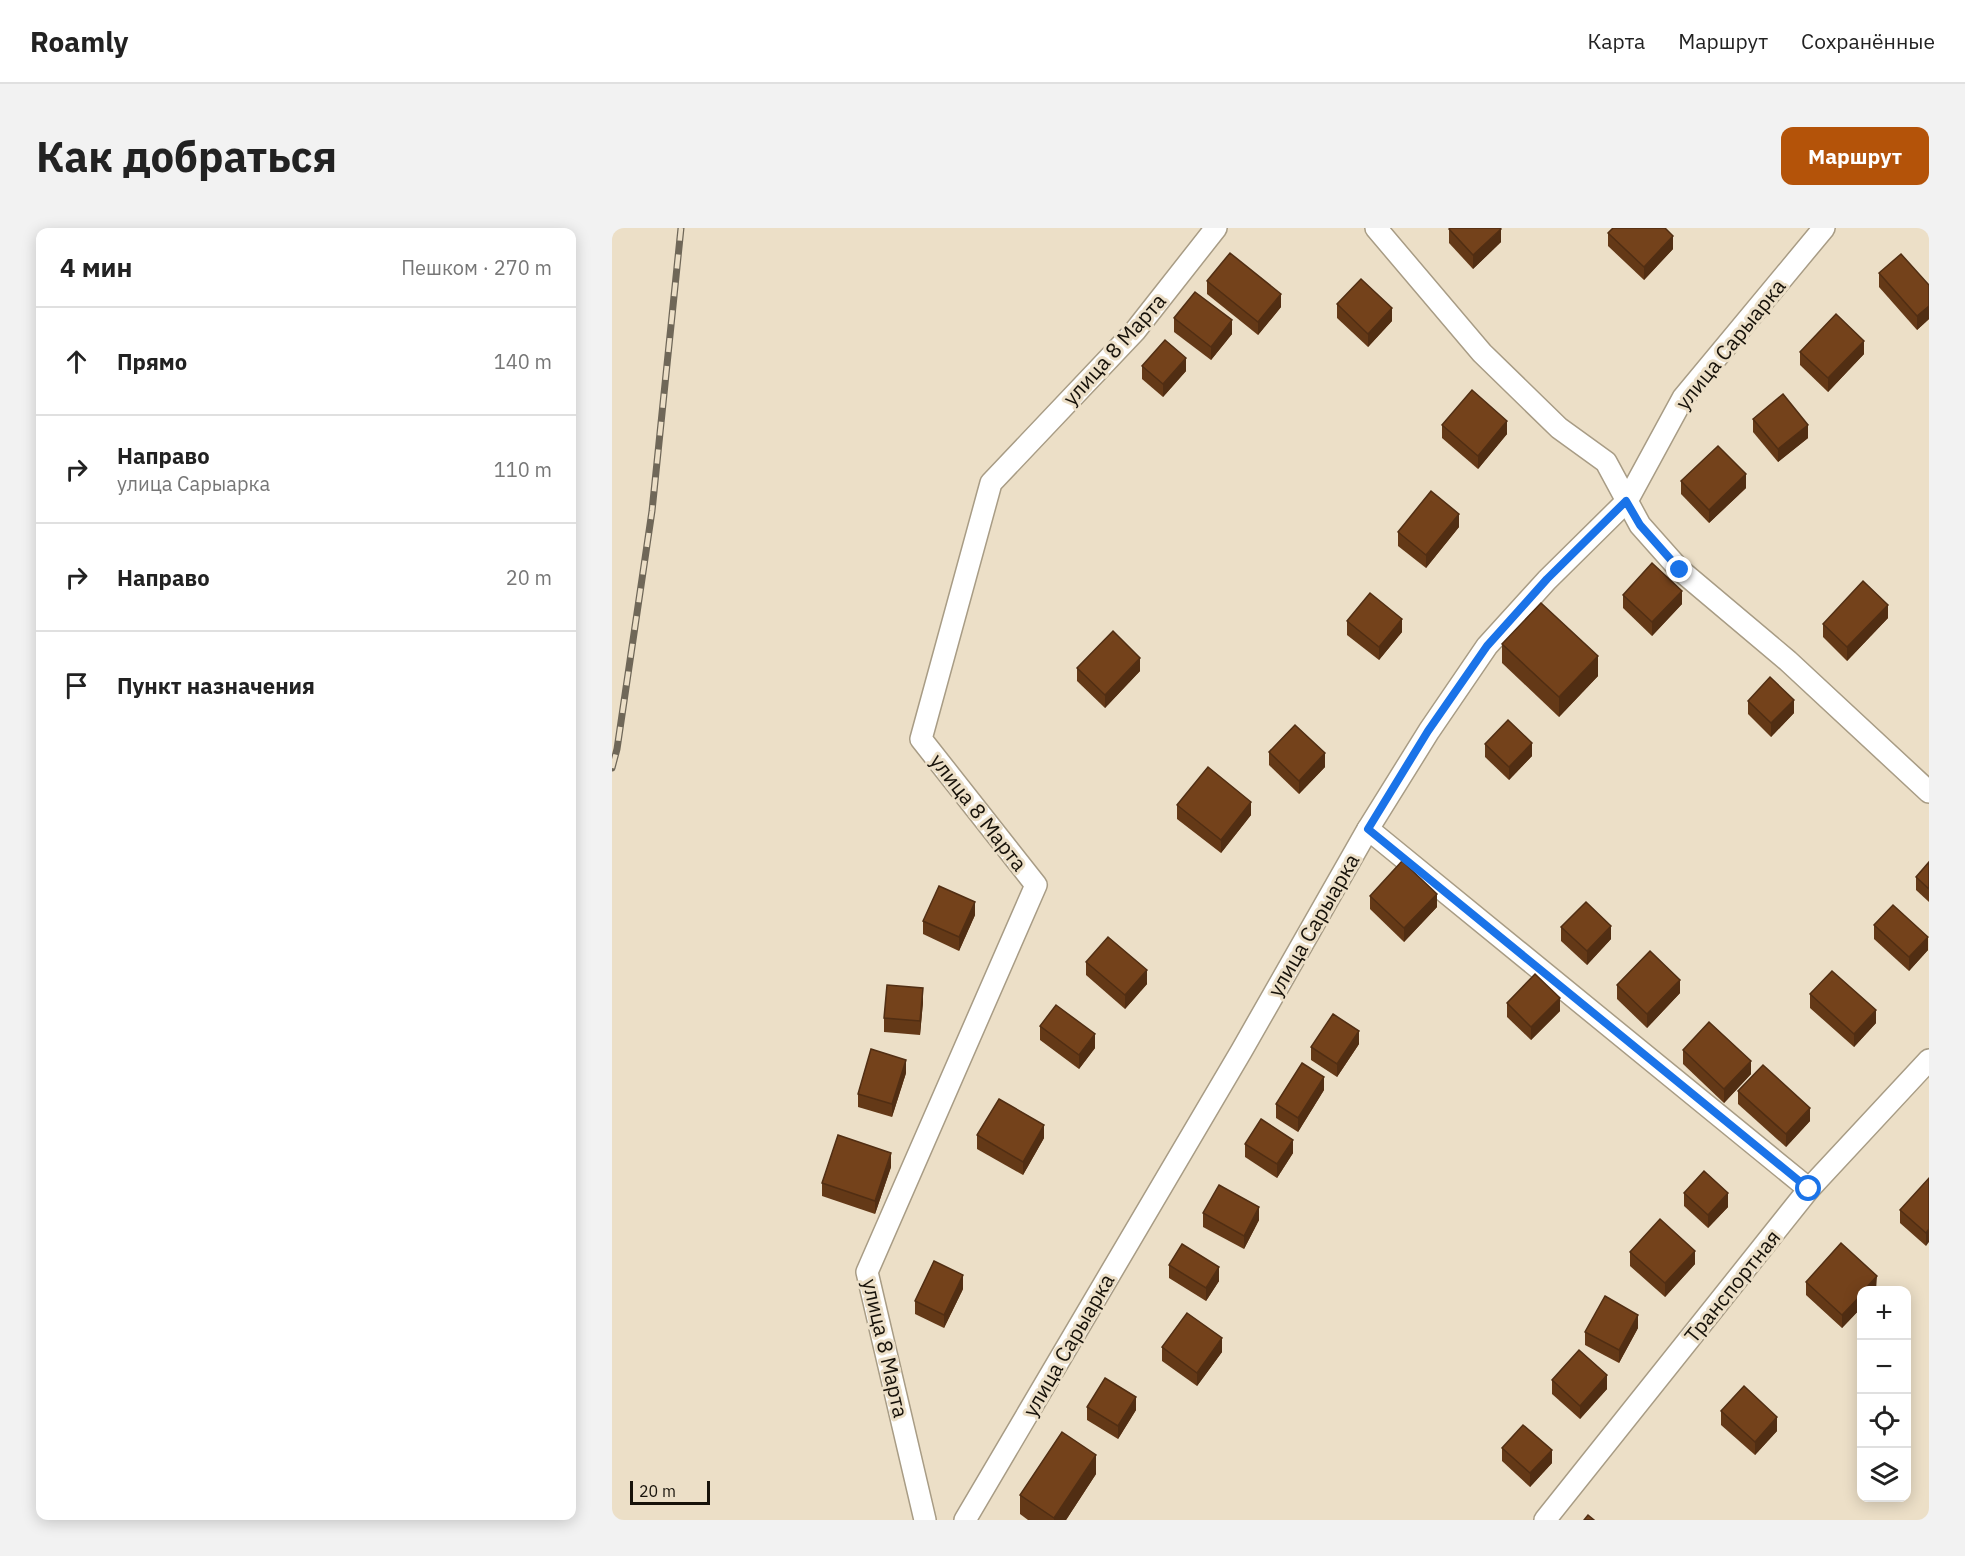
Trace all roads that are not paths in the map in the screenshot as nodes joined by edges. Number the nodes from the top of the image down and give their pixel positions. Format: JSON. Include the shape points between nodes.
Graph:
{"nodes":[{"id":1,"x":1216,"y":228,"type":"edge"},
{"id":2,"x":1376,"y":228,"type":"edge"},
{"id":3,"x":1824,"y":228,"type":"edge"},
{"id":4,"x":1626,"y":501,"type":"junction"},
{"id":5,"x":1929,"y":792,"type":"edge"},
{"id":6,"x":1368,"y":829,"type":"junction"},
{"id":7,"x":1929,"y":1060,"type":"edge"},
{"id":8,"x":1809,"y":1189,"type":"junction"},
{"id":9,"x":926,"y":1520,"type":"edge"},
{"id":10,"x":965,"y":1520,"type":"edge"},
{"id":11,"x":1545,"y":1520,"type":"edge"}],
"edges":[{"from":1,"to":9,"type":"street","name":"улица 8 Марта","via":[[1135,331],[991,483],[921,739],[1036,885],[867,1272]]},
{"from":2,"to":4,"type":"street","via":[[1482,353],[1559,428],[1606,462]]},
{"from":3,"to":4,"type":"street","name":"улица Сарыарка","via":[[1683,398]]},
{"from":4,"to":5,"type":"street","via":[[1640,525],[1680,570],[1788,661]]},
{"from":4,"to":6,"type":"street","name":"улица Сарыарка","via":[[1547,579],[1487,646],[1428,731]]},
{"from":6,"to":8,"type":"street"},
{"from":6,"to":10,"type":"street","name":"улица Сарыарка"},
{"from":7,"to":8,"type":"street","name":"Транспортная"},
{"from":8,"to":11,"type":"street","name":"Транспортная"}]}
